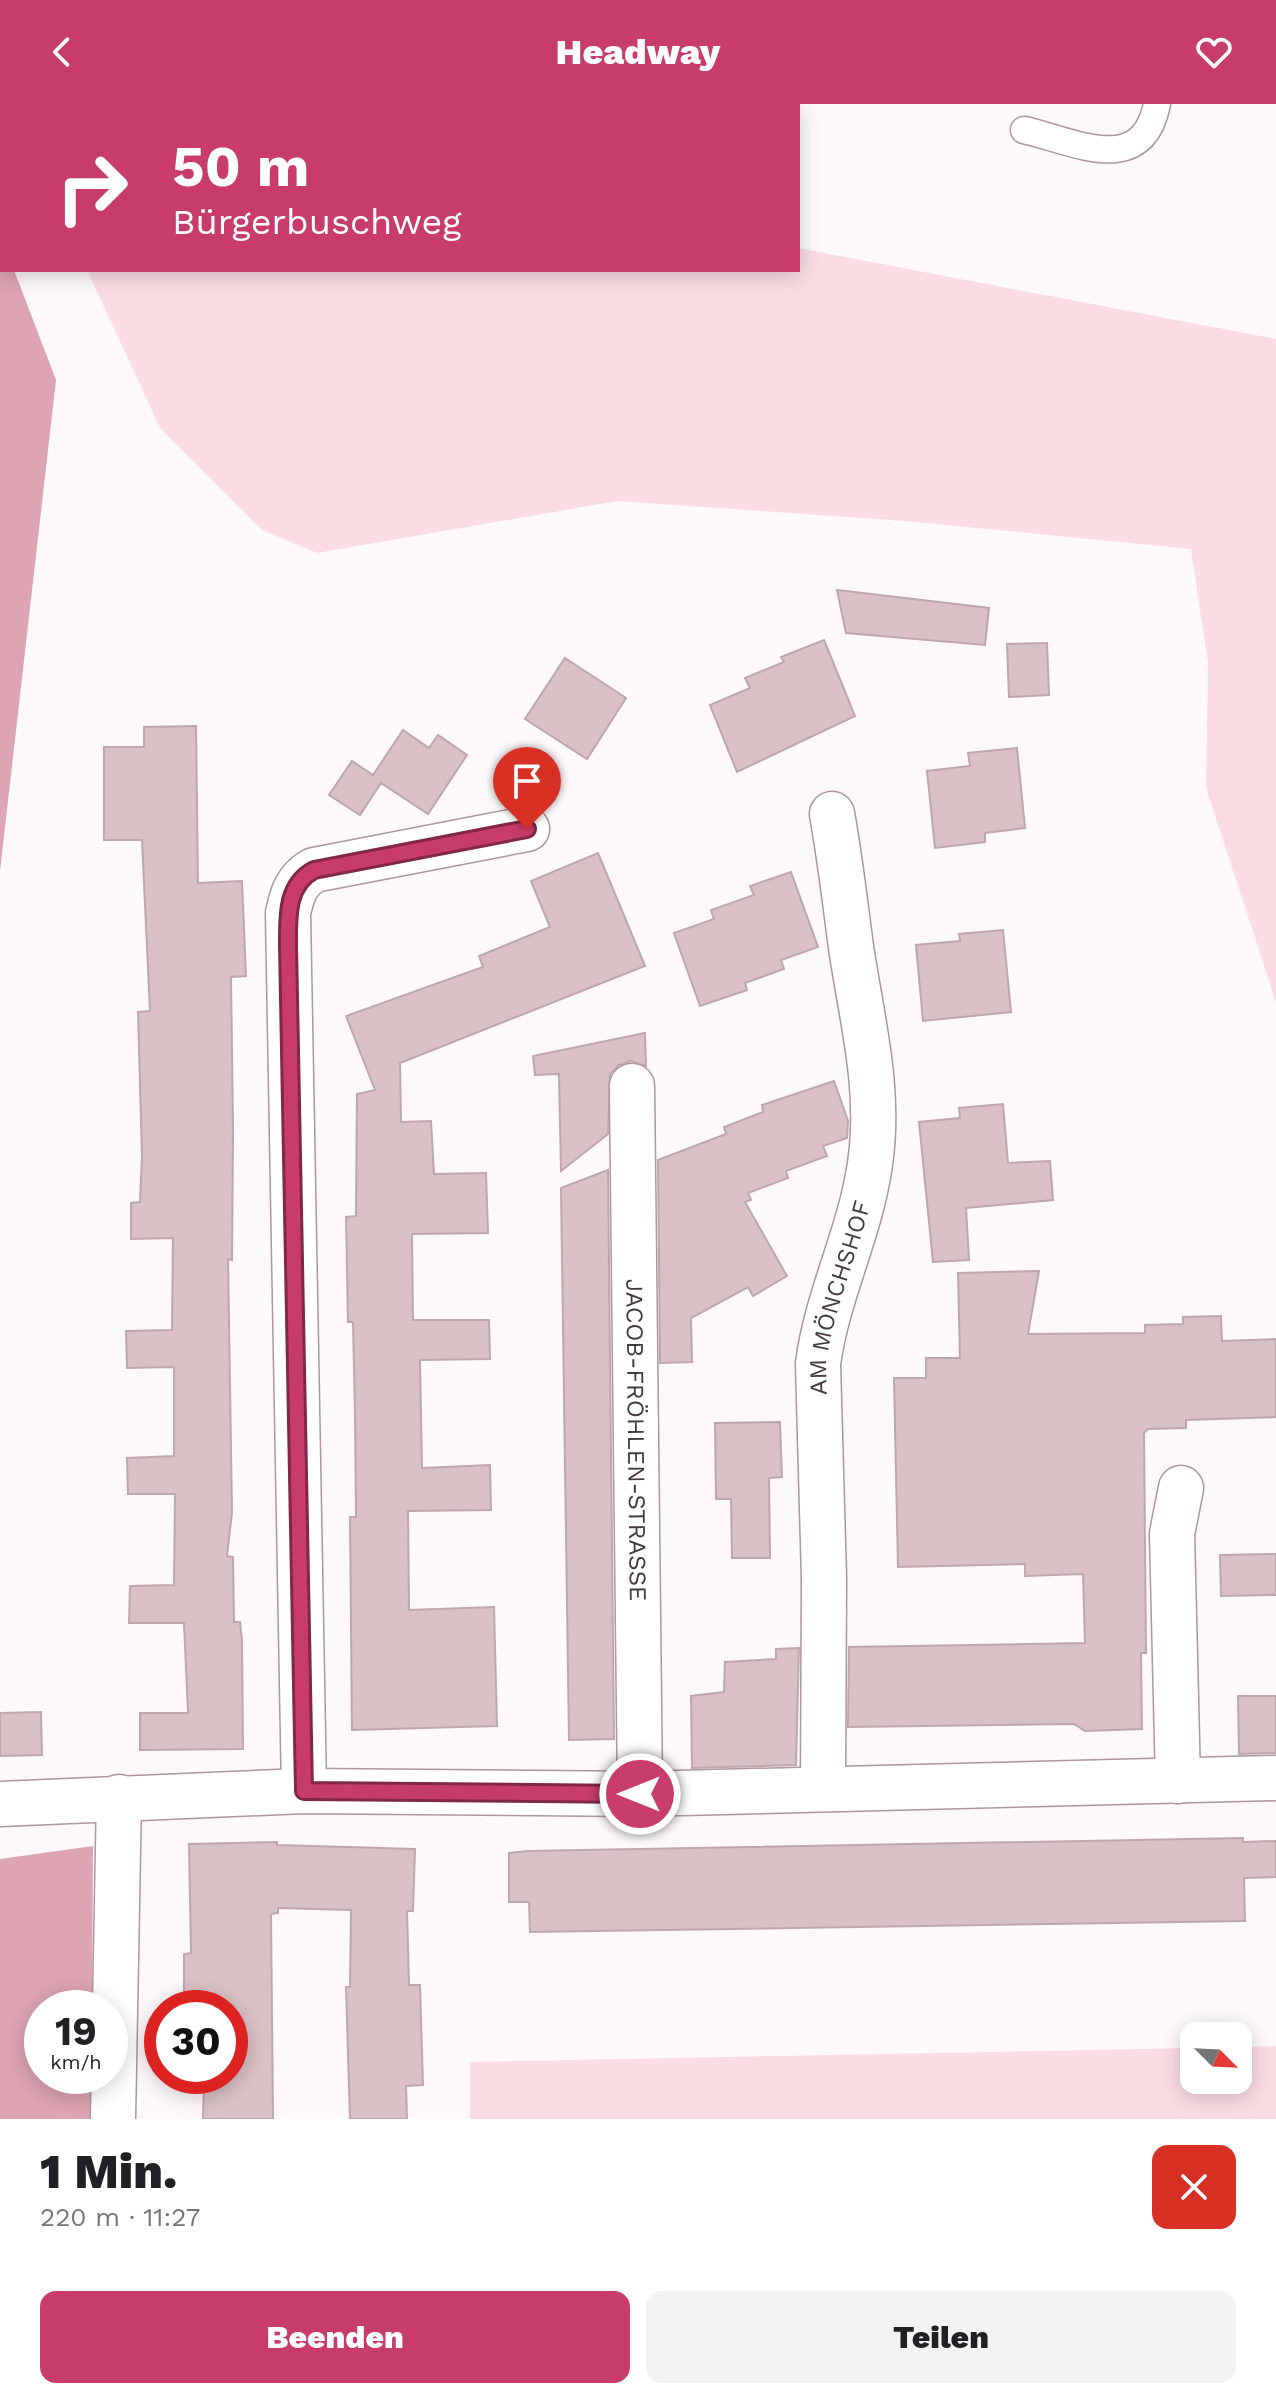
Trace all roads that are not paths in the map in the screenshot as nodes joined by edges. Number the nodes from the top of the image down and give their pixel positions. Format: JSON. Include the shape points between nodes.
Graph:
{"nodes":[{"id":1,"x":1157,"y":104,"type":"edge"},
{"id":2,"x":1024,"y":130,"type":"dead end"},
{"id":3,"x":832,"y":814,"type":"dead end"},
{"id":4,"x":527,"y":829,"type":"dead end"},
{"id":5,"x":632,"y":1086,"type":"dead end"},
{"id":6,"x":1181,"y":1488,"type":"dead end"},
{"id":7,"x":1276,"y":1778,"type":"edge"},
{"id":8,"x":1178,"y":1781,"type":"junction"},
{"id":9,"x":823,"y":1787,"type":"junction"},
{"id":10,"x":304,"y":1791,"type":"junction"},
{"id":11,"x":640,"y":1794,"type":"junction"},
{"id":12,"x":119,"y":1797,"type":"junction"},
{"id":13,"x":0,"y":1804,"type":"edge"},
{"id":14,"x":113,"y":2119,"type":"edge"}],
"edges":[{"from":1,"to":2,"type":"lane","via":[[1153,124],[1140,141],[1117,152]]},
{"from":3,"to":9,"type":"street","name":"AM MÖNCHSHOF","via":[[871,1055],[875,1130],[862,1214],[835,1284],[818,1364]]},
{"from":4,"to":10,"type":"street","via":[[314,870],[304,876],[291,899]]},
{"from":5,"to":11,"type":"street","name":"JACOB-FRÖHLEN-STRASSE"},
{"from":6,"to":8,"type":"street","via":[[1172,1534]]},
{"from":7,"to":8,"type":"street"},
{"from":8,"to":9,"type":"street"},
{"from":9,"to":11,"type":"street"},
{"from":10,"to":11,"type":"street"},
{"from":10,"to":12,"type":"street"},
{"from":12,"to":13,"type":"street"},
{"from":12,"to":14,"type":"street"}]}
